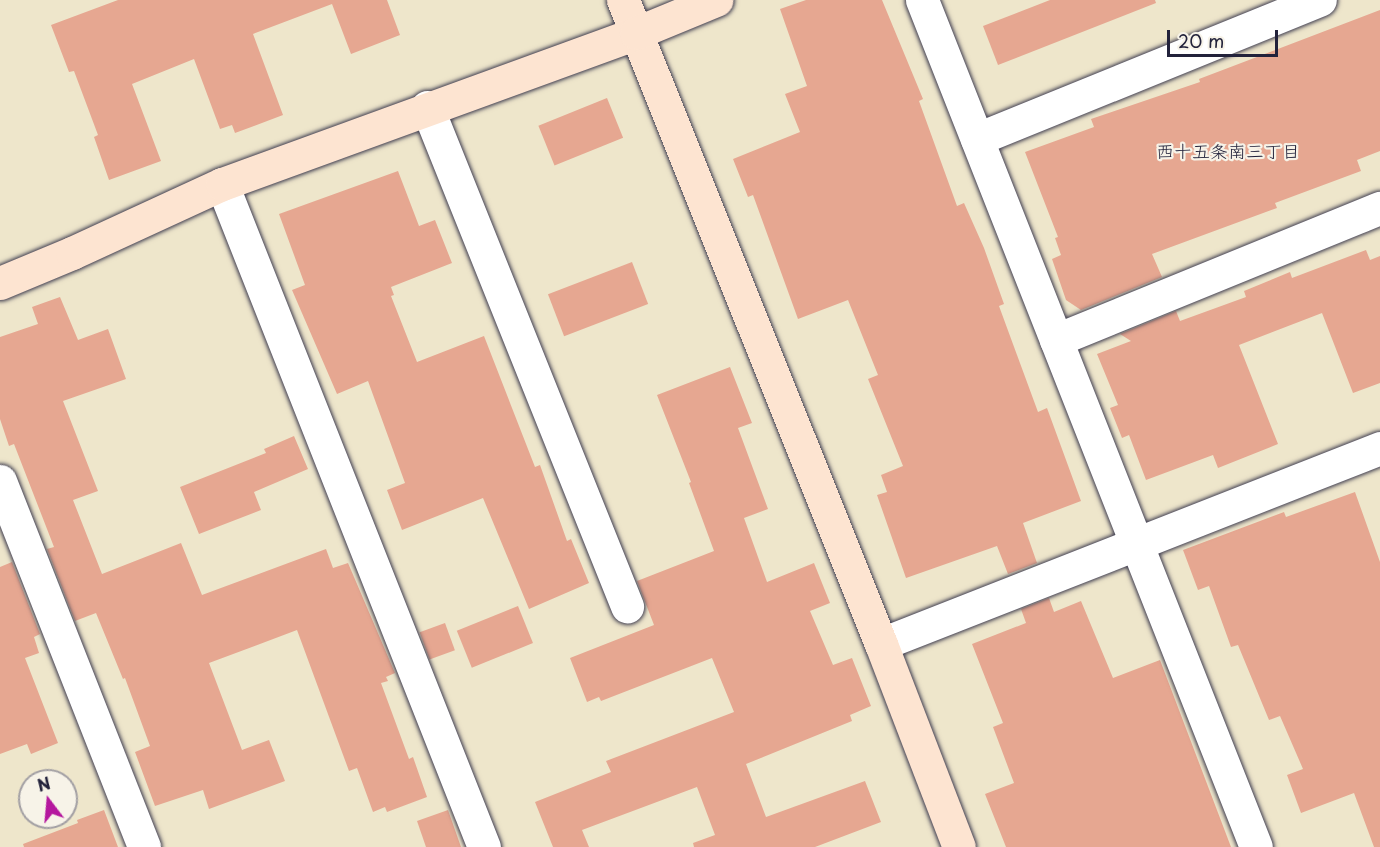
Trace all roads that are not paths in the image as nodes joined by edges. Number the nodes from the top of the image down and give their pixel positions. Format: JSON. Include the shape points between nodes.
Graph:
{"nodes":[{"id":1,"x":623,"y":0,"type":"edge"},
{"id":2,"x":716,"y":0,"type":"edge"},
{"id":3,"x":922,"y":0,"type":"edge"},
{"id":4,"x":1320,"y":0,"type":"edge"},
{"id":5,"x":636,"y":33,"type":"junction"},
{"id":6,"x":427,"y":107,"type":"junction"},
{"id":7,"x":977,"y":139,"type":"junction"},
{"id":8,"x":222,"y":184,"type":"junction"},
{"id":9,"x":1380,"y":208,"type":"edge"},
{"id":10,"x":0,"y":283,"type":"edge"},
{"id":11,"x":1056,"y":340,"type":"junction"},
{"id":12,"x":1377,"y":458,"type":"edge"},
{"id":13,"x":0,"y":481,"type":"edge"},
{"id":14,"x":1136,"y":544,"type":"junction"},
{"id":15,"x":627,"y":606,"type":"dead end"},
{"id":16,"x":881,"y":644,"type":"junction"},
{"id":17,"x":144,"y":847,"type":"edge"},
{"id":18,"x":484,"y":847,"type":"edge"},
{"id":19,"x":959,"y":847,"type":"edge"},
{"id":20,"x":1256,"y":847,"type":"edge"}],
"edges":[{"from":1,"to":5,"type":"street"},
{"from":2,"to":5,"type":"street"},
{"from":3,"to":7,"type":"street"},
{"from":4,"to":7,"type":"street"},
{"from":5,"to":6,"type":"street"},
{"from":5,"to":16,"type":"street"},
{"from":6,"to":8,"type":"street"},
{"from":6,"to":15,"type":"street"},
{"from":7,"to":11,"type":"street"},
{"from":8,"to":10,"type":"street"},
{"from":8,"to":18,"type":"street"},
{"from":9,"to":11,"type":"street"},
{"from":11,"to":14,"type":"street"},
{"from":12,"to":14,"type":"street"},
{"from":13,"to":17,"type":"street"},
{"from":14,"to":16,"type":"street"},
{"from":14,"to":20,"type":"street"},
{"from":16,"to":19,"type":"street"}]}
